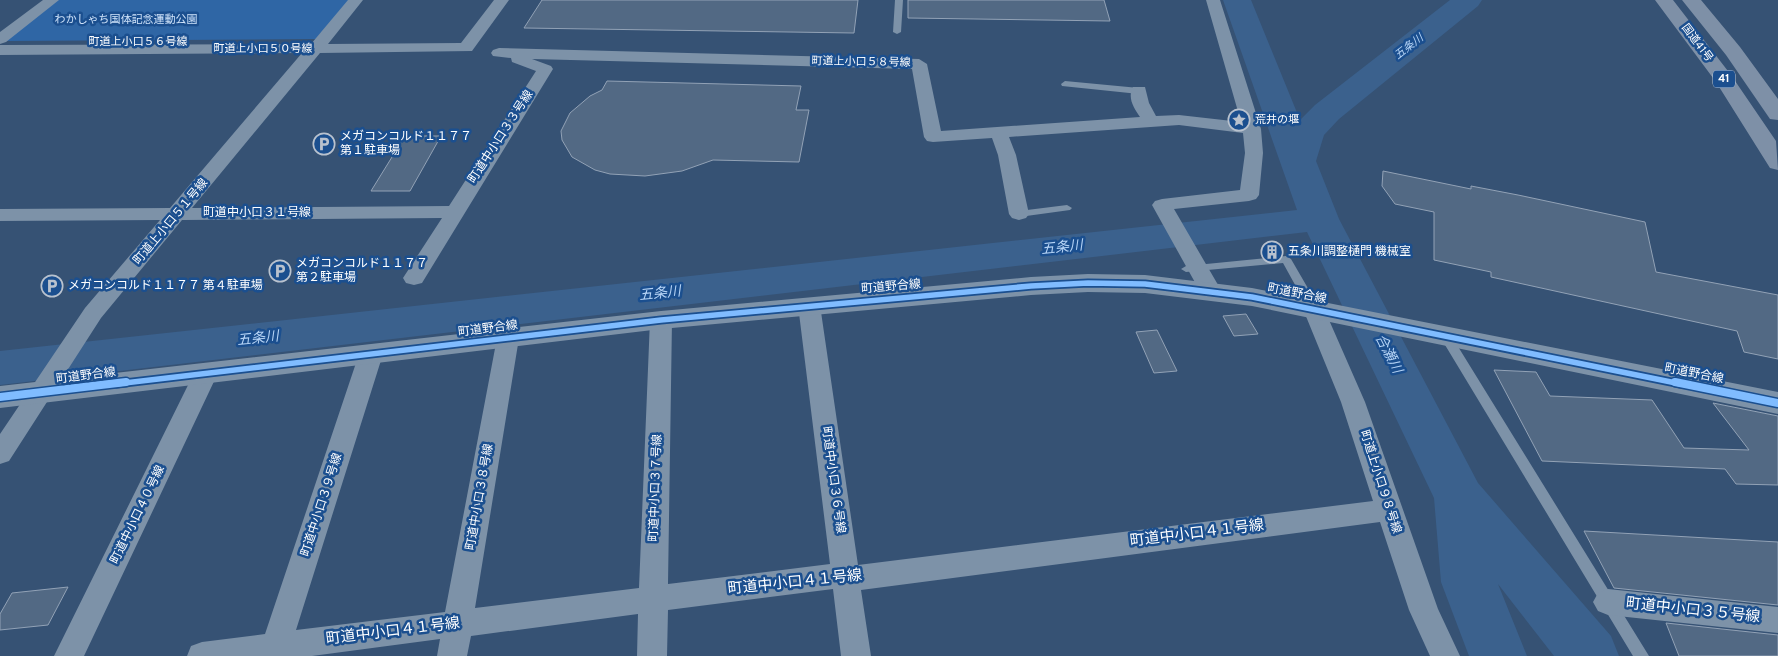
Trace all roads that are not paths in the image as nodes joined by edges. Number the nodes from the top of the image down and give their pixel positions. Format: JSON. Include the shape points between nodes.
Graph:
{"nodes":[{"id":1,"x":52,"y":0,"type":"edge"},
{"id":2,"x":356,"y":0,"type":"edge"},
{"id":3,"x":502,"y":0,"type":"edge"},
{"id":4,"x":899,"y":0,"type":"edge"},
{"id":5,"x":1212,"y":0,"type":"edge"},
{"id":6,"x":1664,"y":0,"type":"edge"},
{"id":7,"x":1691,"y":0,"type":"edge"},
{"id":8,"x":897,"y":32,"type":"dead end"},
{"id":9,"x":0,"y":41,"type":"edge"},
{"id":10,"x":319,"y":45,"type":"junction"},
{"id":11,"x":466,"y":48,"type":"junction"},
{"id":12,"x":0,"y":50,"type":"edge"},
{"id":13,"x":499,"y":53,"type":"junction"},
{"id":14,"x":1065,"y":84,"type":"dead end"},
{"id":15,"x":1139,"y":91,"type":"joint"},
{"id":16,"x":1778,"y":114,"type":"edge"},
{"id":17,"x":1151,"y":122,"type":"junction"},
{"id":18,"x":1252,"y":129,"type":"junction"},
{"id":19,"x":999,"y":133,"type":"junction"},
{"id":20,"x":1778,"y":162,"type":"edge"},
{"id":21,"x":1066,"y":208,"type":"dead end"},
{"id":22,"x":454,"y":212,"type":"junction"},
{"id":23,"x":178,"y":214,"type":"junction"},
{"id":24,"x":1019,"y":214,"type":"joint"},
{"id":25,"x":0,"y":215,"type":"edge"},
{"id":26,"x":1197,"y":272,"type":"junction"},
{"id":27,"x":414,"y":278,"type":"dead end"},
{"id":28,"x":809,"y":305,"type":"junction"},
{"id":29,"x":1317,"y":309,"type":"junction"},
{"id":30,"x":661,"y":320,"type":"junction"},
{"id":31,"x":1441,"y":332,"type":"junction"},
{"id":32,"x":508,"y":338,"type":"junction"},
{"id":33,"x":371,"y":354,"type":"junction"},
{"id":34,"x":206,"y":373,"type":"junction"},
{"id":35,"x":44,"y":388,"type":"junction"},
{"id":36,"x":0,"y":397,"type":"edge"},
{"id":37,"x":1778,"y":403,"type":"edge"},
{"id":38,"x":0,"y":454,"type":"edge"},
{"id":39,"x":1388,"y":510,"type":"junction"},
{"id":40,"x":846,"y":579,"type":"junction"},
{"id":41,"x":653,"y":599,"type":"junction"},
{"id":42,"x":1608,"y":602,"type":"junction"},
{"id":43,"x":1778,"y":620,"type":"edge"},
{"id":44,"x":458,"y":624,"type":"junction"},
{"id":45,"x":275,"y":651,"type":"edge"},
{"id":46,"x":69,"y":656,"type":"edge"},
{"id":47,"x":202,"y":656,"type":"edge"},
{"id":48,"x":452,"y":656,"type":"edge"},
{"id":49,"x":652,"y":656,"type":"edge"},
{"id":50,"x":856,"y":656,"type":"edge"},
{"id":51,"x":1445,"y":656,"type":"edge"},
{"id":52,"x":1641,"y":656,"type":"edge"}],
"edges":[{"from":1,"to":9,"type":"street"},
{"from":2,"to":10,"type":"street","name":"町道上小口５１号線"},
{"from":3,"to":11,"type":"street"},
{"from":4,"to":8,"type":"lane"},
{"from":5,"to":18,"type":"street"},
{"from":6,"to":20,"type":"highway","name":"国道41号","number":"41","via":[[1706,53]]},
{"from":7,"to":16,"type":"highway","name":"国道41号","number":"41"},
{"from":9,"to":10,"type":"street","name":"町道上小口５６号線"},
{"from":10,"to":11,"type":"street","name":"町道上小口５０号線"},
{"from":10,"to":12,"type":"street","name":"町道上小口５０号線"},
{"from":10,"to":23,"type":"street","name":"町道上小口５１号線"},
{"from":11,"to":13,"type":"street","name":"町道中小口３３号線","via":[[469,51]]},
{"from":13,"to":19,"type":"street","name":"町道上小口５８号線","via":[[919,64],[933,137]]},
{"from":13,"to":22,"type":"street","name":"町道中小口３３号線","via":[[545,69]]},
{"from":14,"to":15,"type":"lane"},
{"from":15,"to":17,"type":"street","via":[[1140,103]]},
{"from":17,"to":18,"type":"street","name":"町道上小口５８号線","via":[[1179,120]]},
{"from":17,"to":19,"type":"street","name":"町道上小口５８号線"},
{"from":18,"to":26,"type":"street","via":[[1254,153],[1249,195],[1160,207]]},
{"from":19,"to":24,"type":"street","via":[[1007,154]]},
{"from":21,"to":24,"type":"lane"},
{"from":22,"to":23,"type":"street","name":"町道中小口３１号線"},
{"from":22,"to":27,"type":"street","name":"町道中小口３３号線"},
{"from":23,"to":25,"type":"street","name":"町道中小口３１号線"},
{"from":23,"to":35,"type":"street","name":"町道上小口５１号線","via":[[93,314]]},
{"from":26,"to":28,"type":"street","name":"町道野合線","via":[[1145,284],[1069,283]]},
{"from":26,"to":29,"type":"street","name":"町道野合線"},
{"from":26,"to":29,"type":"lane","via":[[1286,259]]},
{"from":28,"to":30,"type":"street","name":"町道野合線"},
{"from":28,"to":40,"type":"street","name":"町道中小口３６号線"},
{"from":29,"to":31,"type":"street","name":"町道野合線"},
{"from":29,"to":39,"type":"street","name":"町道上小口９８号線","via":[[1353,402]]},
{"from":30,"to":32,"type":"street","name":"町道野合線"},
{"from":30,"to":41,"type":"street","name":"町道中小口３７号線"},
{"from":31,"to":37,"type":"street","name":"町道野合線"},
{"from":31,"to":42,"type":"lane"},
{"from":32,"to":33,"type":"street","name":"町道野合線"},
{"from":32,"to":44,"type":"street","name":"町道中小口３８号線"},
{"from":33,"to":34,"type":"street","name":"町道野合線"},
{"from":33,"to":45,"type":"street","name":"町道中小口３９号線"},
{"from":34,"to":35,"type":"street","name":"町道野合線"},
{"from":34,"to":46,"type":"street","name":"町道中小口４０号線"},
{"from":35,"to":36,"type":"street","name":"町道野合線"},
{"from":35,"to":38,"type":"street","name":"町道上小口５１号線"},
{"from":39,"to":40,"type":"street","name":"町道中小口４１号線"},
{"from":39,"to":51,"type":"street","name":"町道上小口９８号線","via":[[1424,610]]},
{"from":40,"to":41,"type":"street","name":"町道中小口４１号線","via":[[835,576]]},
{"from":40,"to":50,"type":"street","name":"町道中小口３６号線"},
{"from":41,"to":44,"type":"street","name":"町道中小口４１号線"},
{"from":41,"to":49,"type":"street","name":"町道中小口３７号線"},
{"from":42,"to":43,"type":"street","name":"町道中小口３５号線"},
{"from":42,"to":52,"type":"lane"},
{"from":44,"to":45,"type":"street","name":"町道中小口４１号線"},
{"from":44,"to":48,"type":"street","name":"町道中小口３８号線"},
{"from":45,"to":47,"type":"street","name":"町道中小口４１号線"}]}
